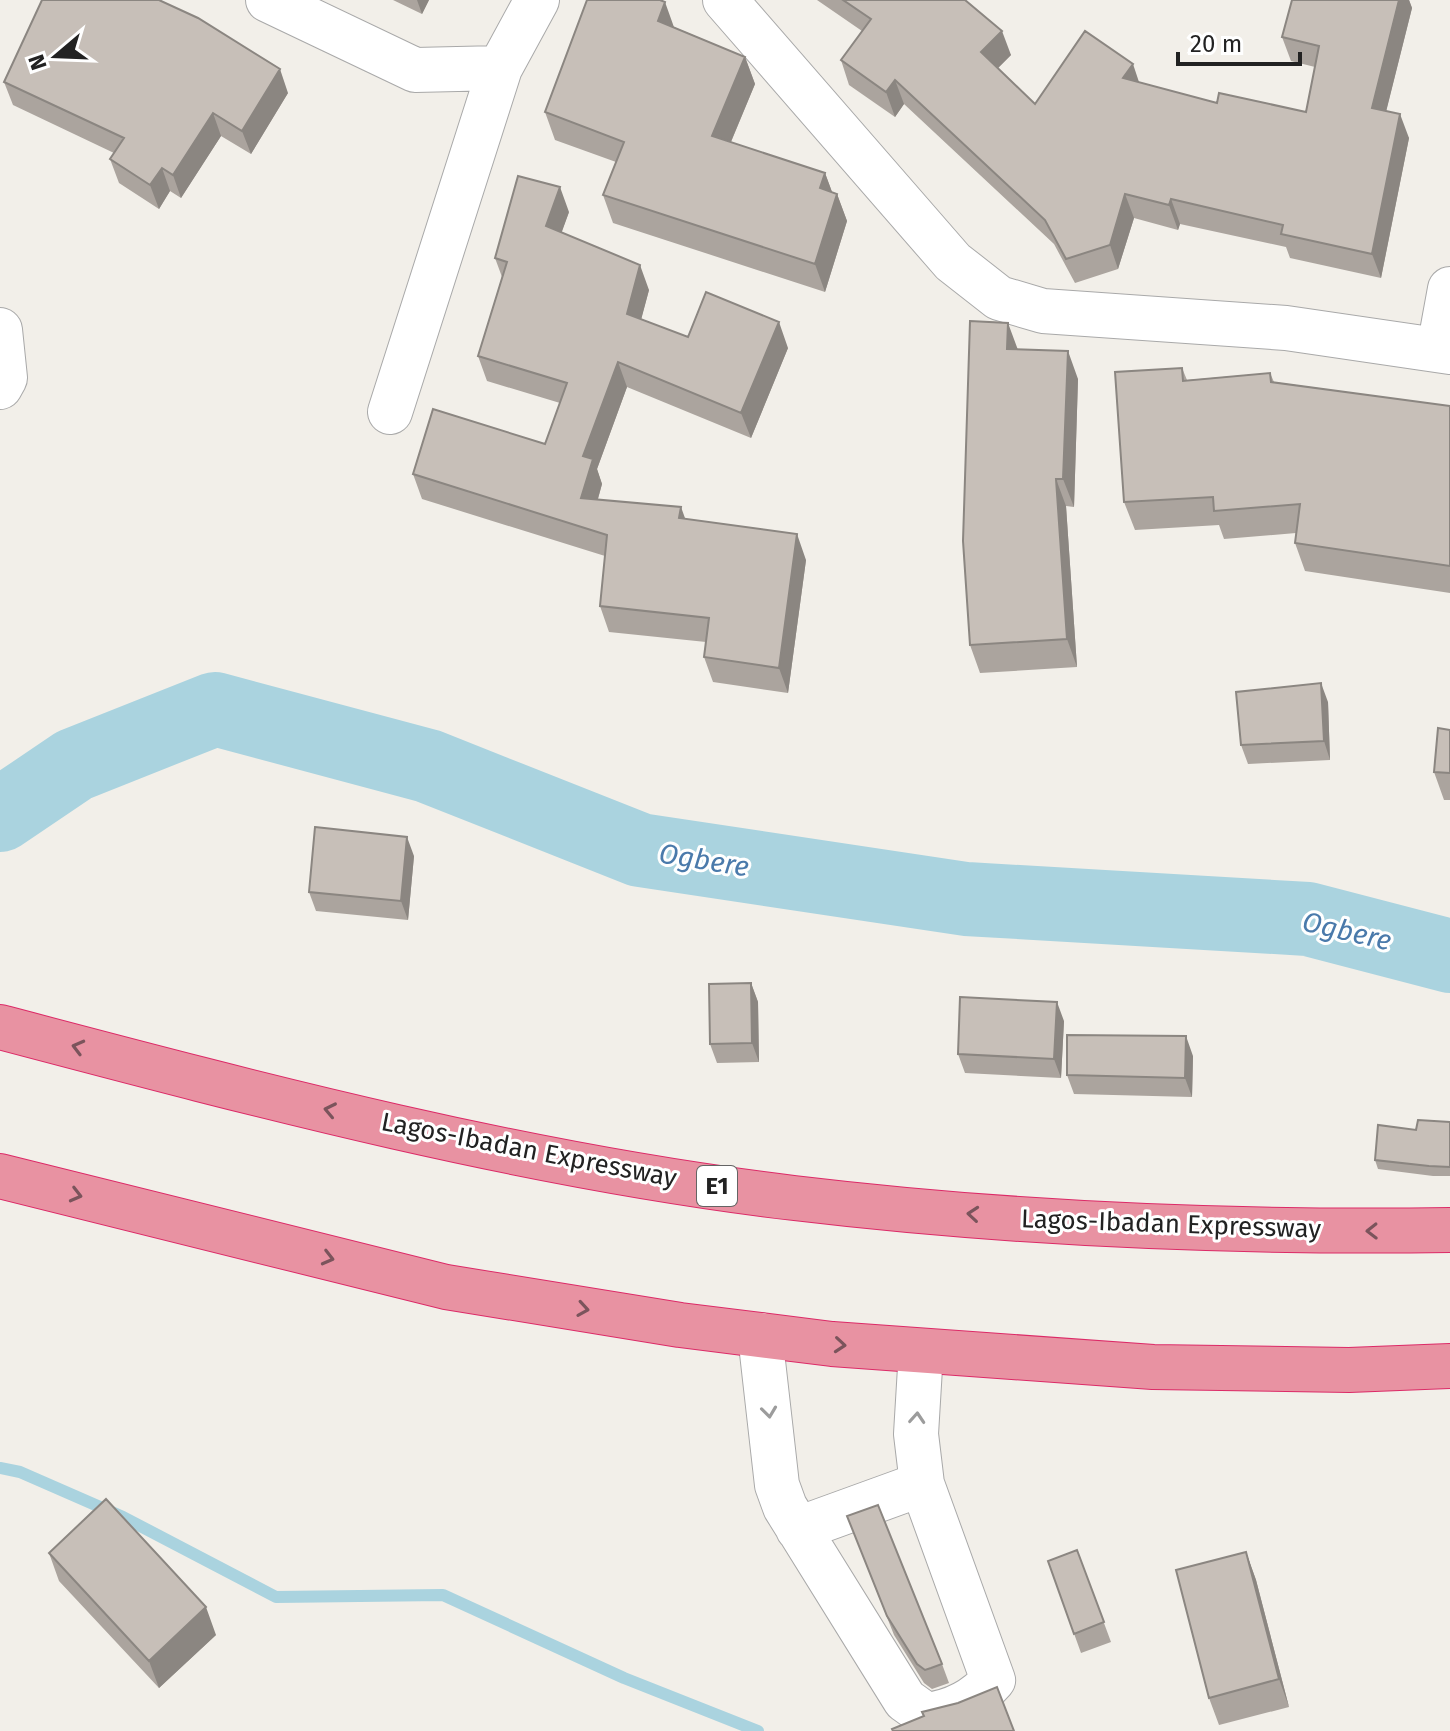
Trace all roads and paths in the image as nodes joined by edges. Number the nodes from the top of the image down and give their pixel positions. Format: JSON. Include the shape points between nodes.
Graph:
{"nodes":[{"id":1,"x":268,"y":0,"type":"edge"},
{"id":2,"x":537,"y":0,"type":"edge"},
{"id":3,"x":725,"y":0,"type":"edge"},
{"id":4,"x":500,"y":68,"type":"junction"},
{"id":5,"x":1450,"y":289,"type":"edge"},
{"id":6,"x":0,"y":330,"type":"edge"},
{"id":7,"x":1445,"y":351,"type":"edge"},
{"id":8,"x":0,"y":387,"type":"edge"},
{"id":9,"x":390,"y":412,"type":"dead end"},
{"id":10,"x":0,"y":1027,"type":"edge"},
{"id":11,"x":0,"y":1176,"type":"edge"},
{"id":12,"x":1450,"y":1230,"type":"edge"},
{"id":13,"x":760,"y":1335,"type":"junction"},
{"id":14,"x":921,"y":1351,"type":"junction"},
{"id":15,"x":1450,"y":1366,"type":"edge"},
{"id":16,"x":922,"y":1484,"type":"junction"},
{"id":17,"x":798,"y":1529,"type":"junction"}],
"edges":[{"from":1,"to":4,"type":"street","via":[[415,70]]},
{"from":2,"to":4,"type":"street"},
{"from":3,"to":7,"type":"street","via":[[953,262],[999,298],[1043,311],[1286,328]]},
{"from":4,"to":9,"type":"street"},
{"from":5,"to":7,"type":"street"},
{"from":6,"to":8,"type":"street","via":[[5,378]]},
{"from":12,"to":10,"type":"highway","name":"Lagos-Ibadan Expressway","number":"E1","one_way":true,"via":[[1285,1232],[1034,1220],[792,1198],[552,1159],[303,1105]]},
{"from":11,"to":13,"type":"highway","one_way":true,"via":[[446,1287]]},
{"from":13,"to":14,"type":"highway","one_way":true},
{"from":13,"to":17,"type":"street","one_way":true,"via":[[777,1485]]},
{"from":14,"to":15,"type":"highway","via":[[1153,1367]]},
{"from":16,"to":14,"type":"street","one_way":true,"via":[[916,1434]]},
{"from":16,"to":17,"type":"street"},
{"from":16,"to":17,"type":"street","via":[[993,1680],[983,1692],[941,1713],[926,1715],[905,1700]]}]}
